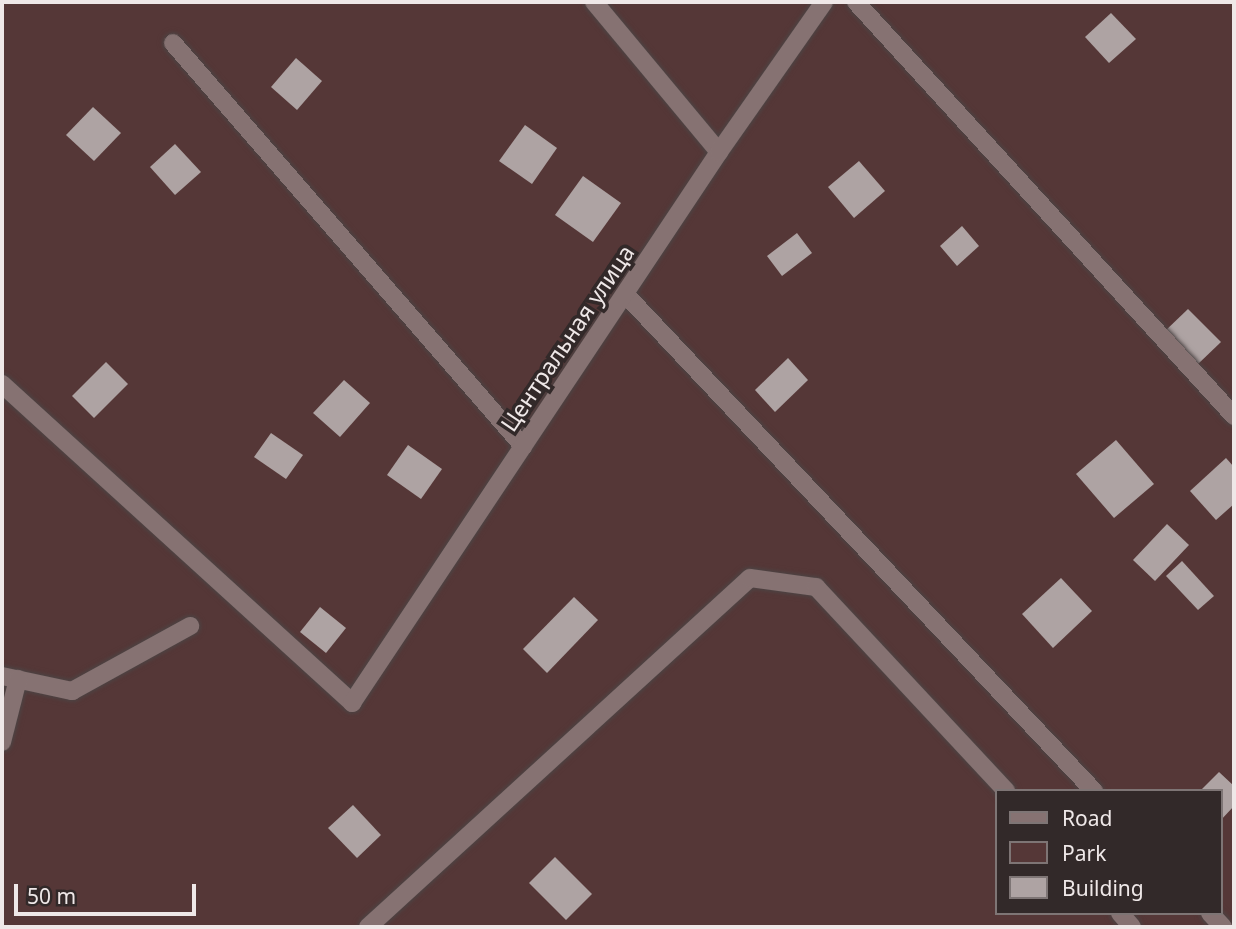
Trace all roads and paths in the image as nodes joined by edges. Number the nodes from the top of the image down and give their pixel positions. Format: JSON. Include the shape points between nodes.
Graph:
{"nodes":[{"id":1,"x":594,"y":2,"type":"edge"},
{"id":2,"x":824,"y":2,"type":"edge"},
{"id":3,"x":856,"y":2,"type":"edge"},
{"id":4,"x":173,"y":43,"type":"dead end"},
{"id":5,"x":719,"y":152,"type":"junction"},
{"id":6,"x":627,"y":296,"type":"junction"},
{"id":7,"x":2,"y":384,"type":"edge"},
{"id":8,"x":1234,"y":416,"type":"edge"},
{"id":9,"x":523,"y":446,"type":"junction"},
{"id":10,"x":190,"y":626,"type":"dead end"},
{"id":11,"x":10,"y":678,"type":"edge"},
{"id":12,"x":2,"y":742,"type":"edge"},
{"id":13,"x":1004,"y":789,"type":"edge"},
{"id":14,"x":1092,"y":789,"type":"edge"},
{"id":15,"x":368,"y":927,"type":"edge"}],
"edges":[{"from":1,"to":5,"type":"street"},
{"from":2,"to":5,"type":"street","name":"Центральная улица"},
{"from":3,"to":8,"type":"street"},
{"from":4,"to":9,"type":"street"},
{"from":5,"to":6,"type":"street","name":"Центральная улица"},
{"from":6,"to":9,"type":"street","name":"Центральная улица"},
{"from":6,"to":14,"type":"street"},
{"from":7,"to":9,"type":"street","name":"Центральная улица","via":[[352,703]]},
{"from":10,"to":11,"type":"street","via":[[72,691]]},
{"from":11,"to":12,"type":"street"},
{"from":13,"to":15,"type":"street","via":[[816,587],[750,578]]}]}
